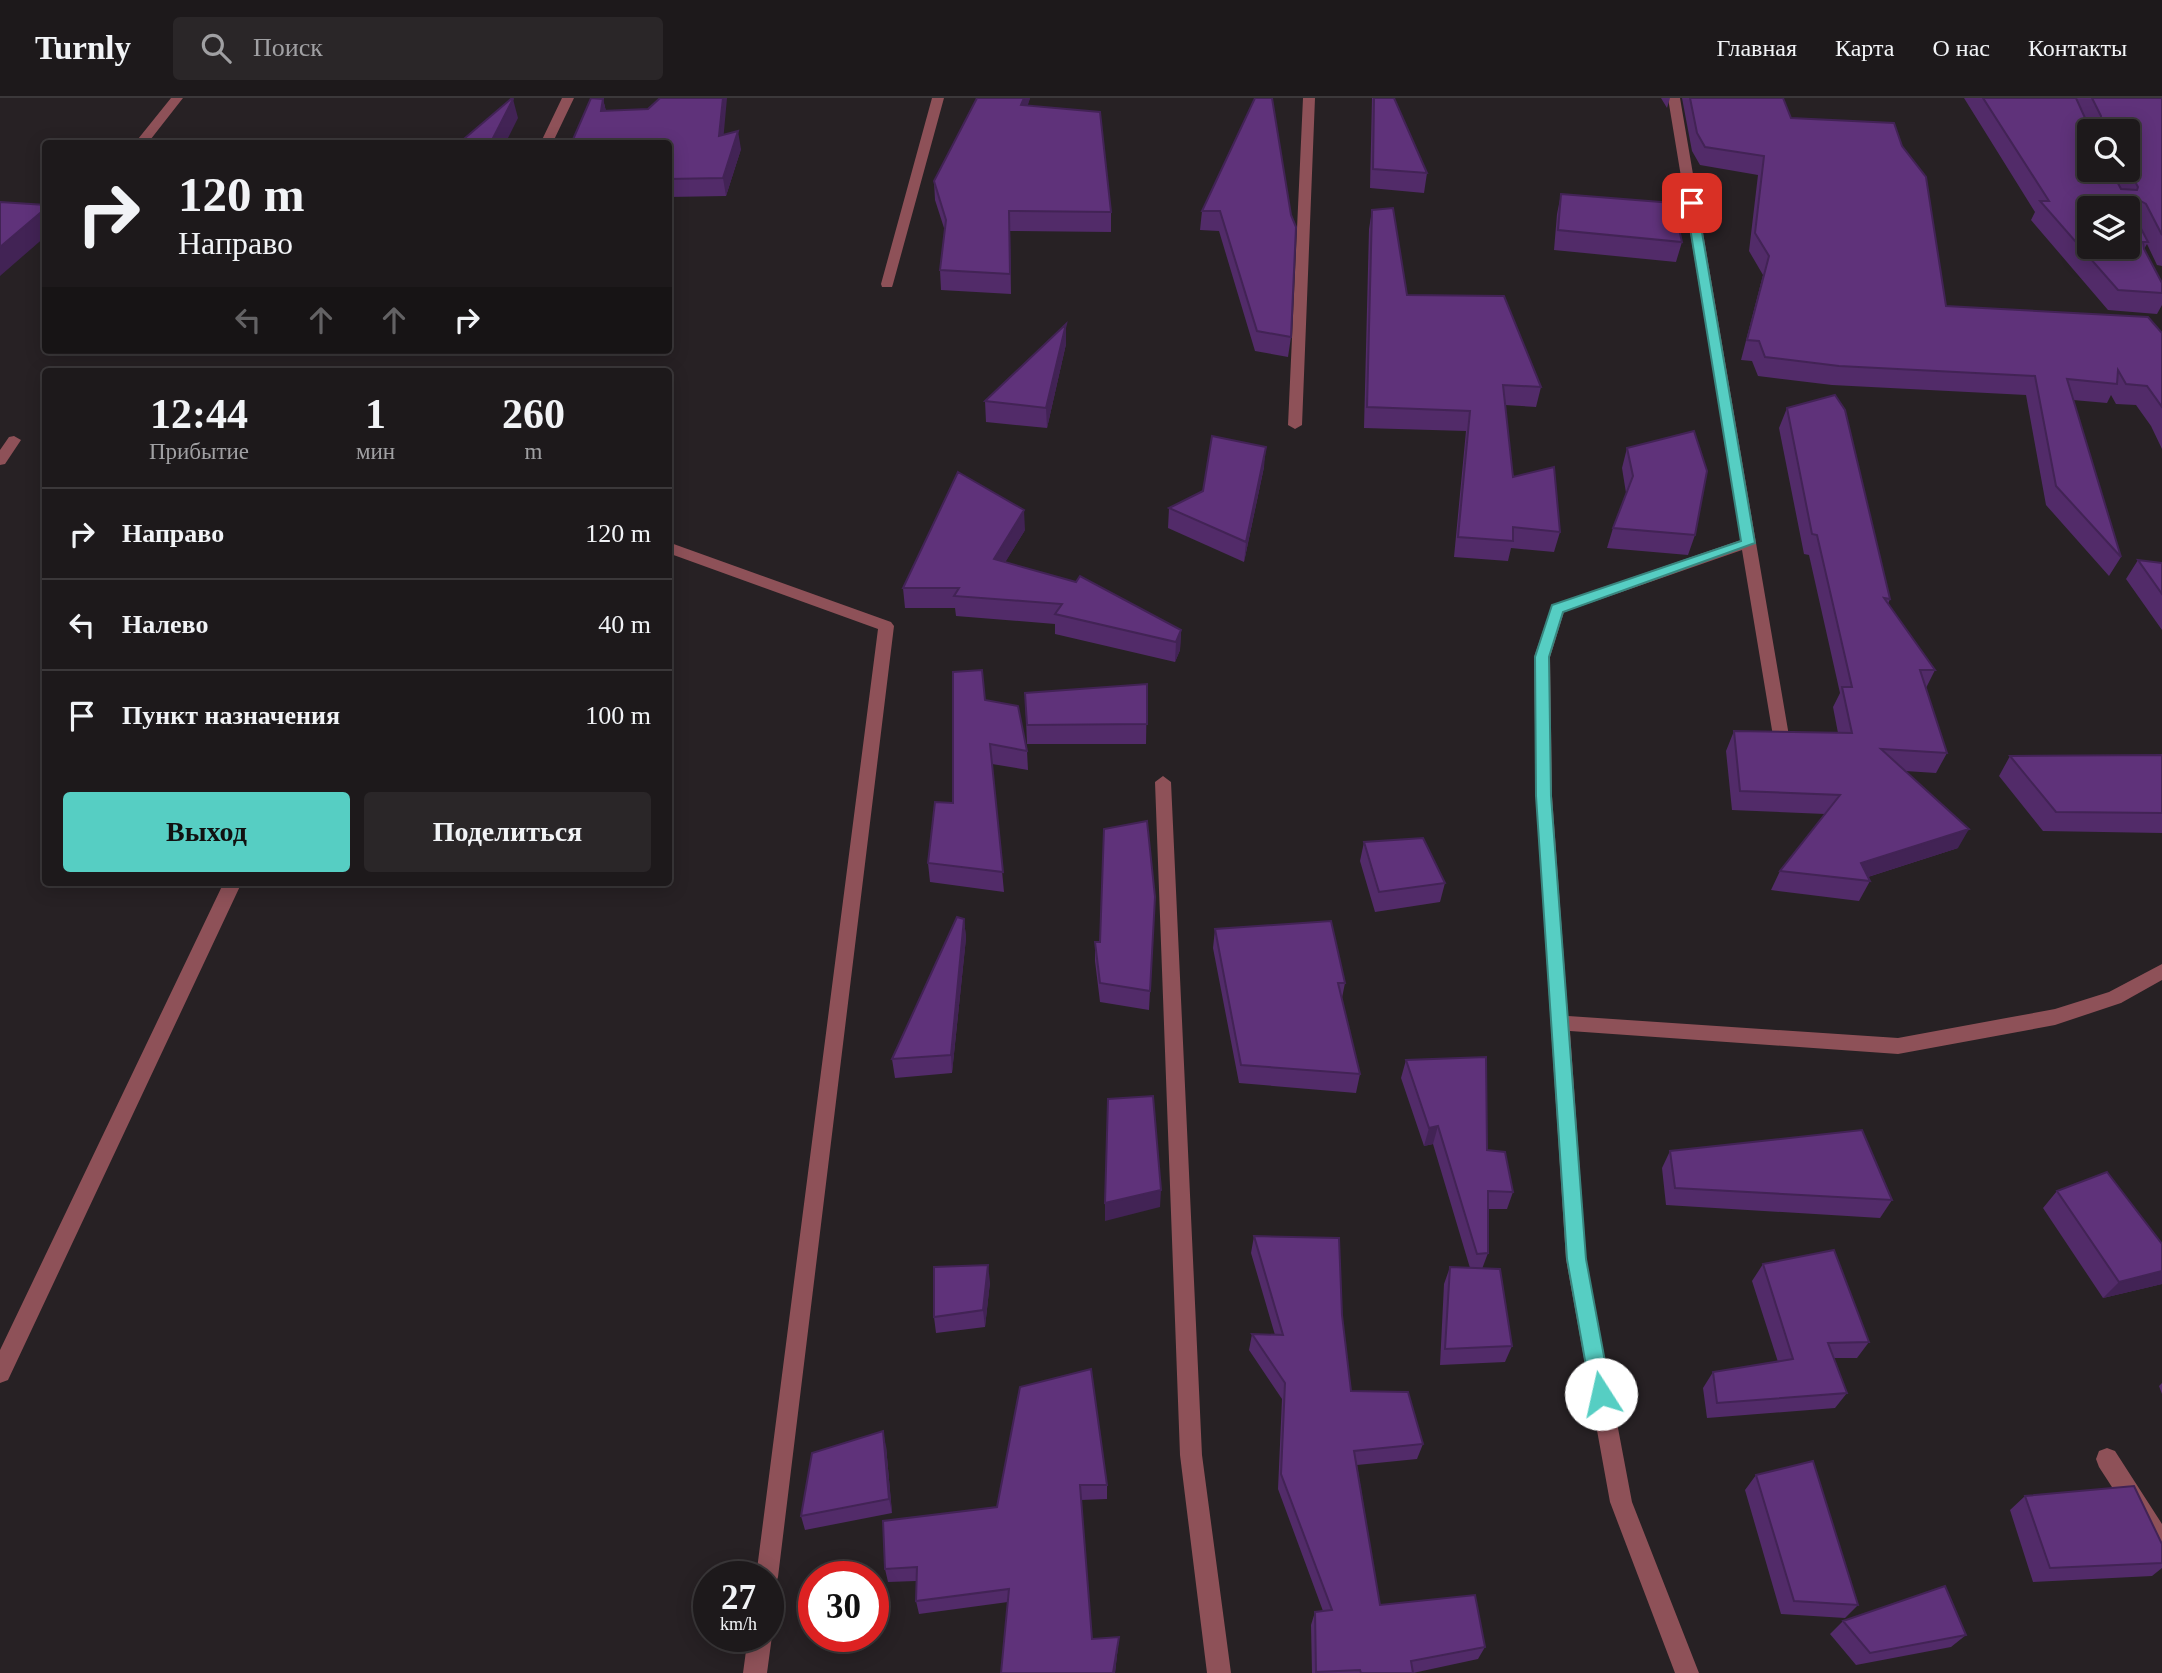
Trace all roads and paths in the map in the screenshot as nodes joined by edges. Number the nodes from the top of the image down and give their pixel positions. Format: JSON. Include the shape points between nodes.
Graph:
{"nodes":[{"id":1,"x":177,"y":98,"type":"edge"},
{"id":2,"x":568,"y":98,"type":"edge"},
{"id":3,"x":937,"y":98,"type":"edge"},
{"id":4,"x":1309,"y":98,"type":"edge"},
{"id":5,"x":1674,"y":98,"type":"edge"},
{"id":6,"x":143,"y":140,"type":"edge"},
{"id":7,"x":548,"y":140,"type":"edge"},
{"id":8,"x":887,"y":284,"type":"dead end"},
{"id":9,"x":1295,"y":425,"type":"dead end"},
{"id":10,"x":14,"y":440,"type":"dead end"},
{"id":11,"x":0,"y":461,"type":"edge"},
{"id":12,"x":1748,"y":543,"type":"junction"},
{"id":13,"x":672,"y":548,"type":"edge"},
{"id":14,"x":1781,"y":736,"type":"edge"},
{"id":15,"x":1163,"y":782,"type":"dead end"},
{"id":16,"x":231,"y":886,"type":"edge"},
{"id":17,"x":2162,"y":971,"type":"edge"},
{"id":18,"x":1560,"y":1023,"type":"junction"},
{"id":19,"x":0,"y":1373,"type":"edge"},
{"id":20,"x":2107,"y":1459,"type":"dead end"},
{"id":21,"x":2162,"y":1544,"type":"edge"},
{"id":22,"x":769,"y":1561,"type":"edge"},
{"id":23,"x":758,"y":1652,"type":"edge"},
{"id":24,"x":755,"y":1673,"type":"edge"},
{"id":25,"x":1219,"y":1673,"type":"edge"},
{"id":26,"x":1687,"y":1673,"type":"edge"}],
"edges":[{"from":1,"to":6,"type":"street"},
{"from":2,"to":7,"type":"street"},
{"from":3,"to":8,"type":"street"},
{"from":4,"to":9,"type":"street"},
{"from":5,"to":12,"type":"street"},
{"from":10,"to":11,"type":"street"},
{"from":12,"to":14,"type":"street"},
{"from":12,"to":18,"type":"street","via":[[1557,609],[1542,657],[1544,796]]},
{"from":13,"to":22,"type":"street","via":[[886,626]]},
{"from":15,"to":25,"type":"street","via":[[1191,1455]]},
{"from":16,"to":19,"type":"street"},
{"from":17,"to":18,"type":"street","via":[[2115,998],[2055,1017],[1898,1045]]},
{"from":18,"to":26,"type":"street","via":[[1576,1259],[1621,1502]]},
{"from":20,"to":21,"type":"street"},
{"from":23,"to":24,"type":"street"}]}
